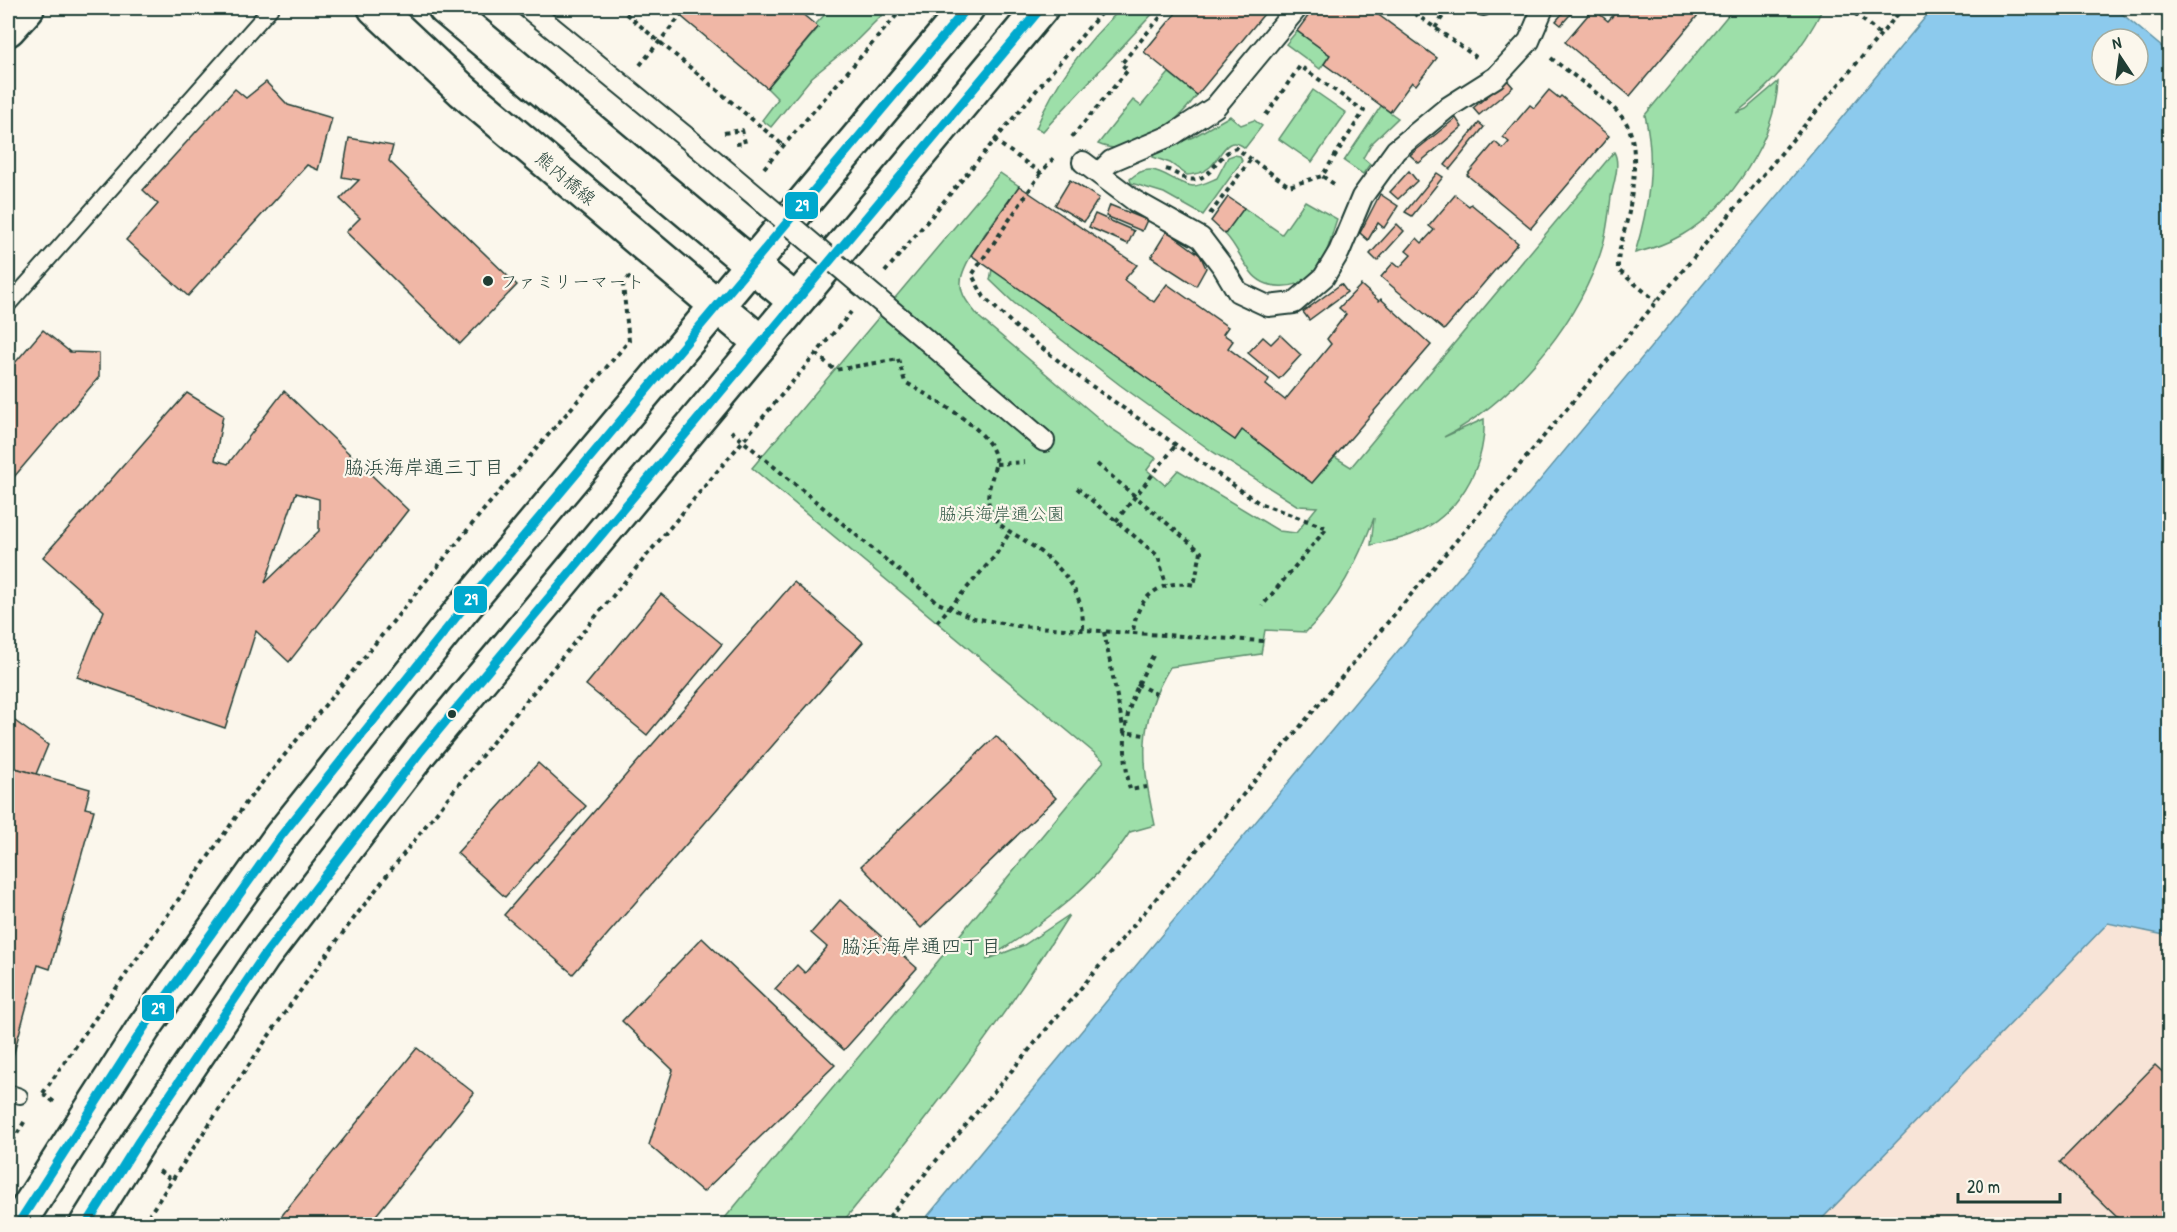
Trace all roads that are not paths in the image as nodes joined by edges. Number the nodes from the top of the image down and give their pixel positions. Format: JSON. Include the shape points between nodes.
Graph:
{"nodes":[{"id":1,"x":27,"y":8,"type":"edge"},
{"id":2,"x":271,"y":8,"type":"edge"},
{"id":3,"x":375,"y":8,"type":"edge"},
{"id":4,"x":445,"y":8,"type":"edge"},
{"id":5,"x":528,"y":8,"type":"edge"},
{"id":6,"x":967,"y":8,"type":"edge"},
{"id":7,"x":1041,"y":8,"type":"edge"},
{"id":8,"x":1297,"y":8,"type":"edge"},
{"id":9,"x":1544,"y":8,"type":"edge"},
{"id":10,"x":8,"y":29,"type":"edge"},
{"id":11,"x":752,"y":267,"type":"junction"},
{"id":12,"x":795,"y":301,"type":"junction"},
{"id":13,"x":8,"y":305,"type":"edge"},
{"id":14,"x":718,"y":307,"type":"junction"},
{"id":15,"x":761,"y":342,"type":"junction"},
{"id":16,"x":1044,"y":441,"type":"dead end"},
{"id":17,"x":18,"y":1224,"type":"edge"},
{"id":18,"x":87,"y":1224,"type":"edge"}],
"edges":[{"from":1,"to":10,"type":"street"},
{"from":2,"to":13,"type":"lane"},
{"from":3,"to":14,"type":"street","name":"熊内橋線","via":[[463,91]]},
{"from":4,"to":11,"type":"street"},
{"from":5,"to":16,"type":"street","bridge":true},
{"from":6,"to":11,"type":"street"},
{"from":7,"to":12,"type":"street"},
{"from":8,"to":9,"type":"street","via":[[1215,107],[1172,135],[1091,167],[1135,201],[1201,238],[1238,292],[1268,306],[1294,303],[1324,277],[1362,197],[1396,150],[1446,108],[1499,73],[1530,40]]},
{"from":11,"to":12,"type":"street"},
{"from":11,"to":14,"type":"street"},
{"from":12,"to":15,"type":"street"},
{"from":14,"to":15,"type":"street","name":"熊内橋線"},
{"from":14,"to":17,"type":"street","via":[[461,611],[281,836],[143,1029]]},
{"from":15,"to":18,"type":"street","via":[[421,752],[263,957]]}]}
